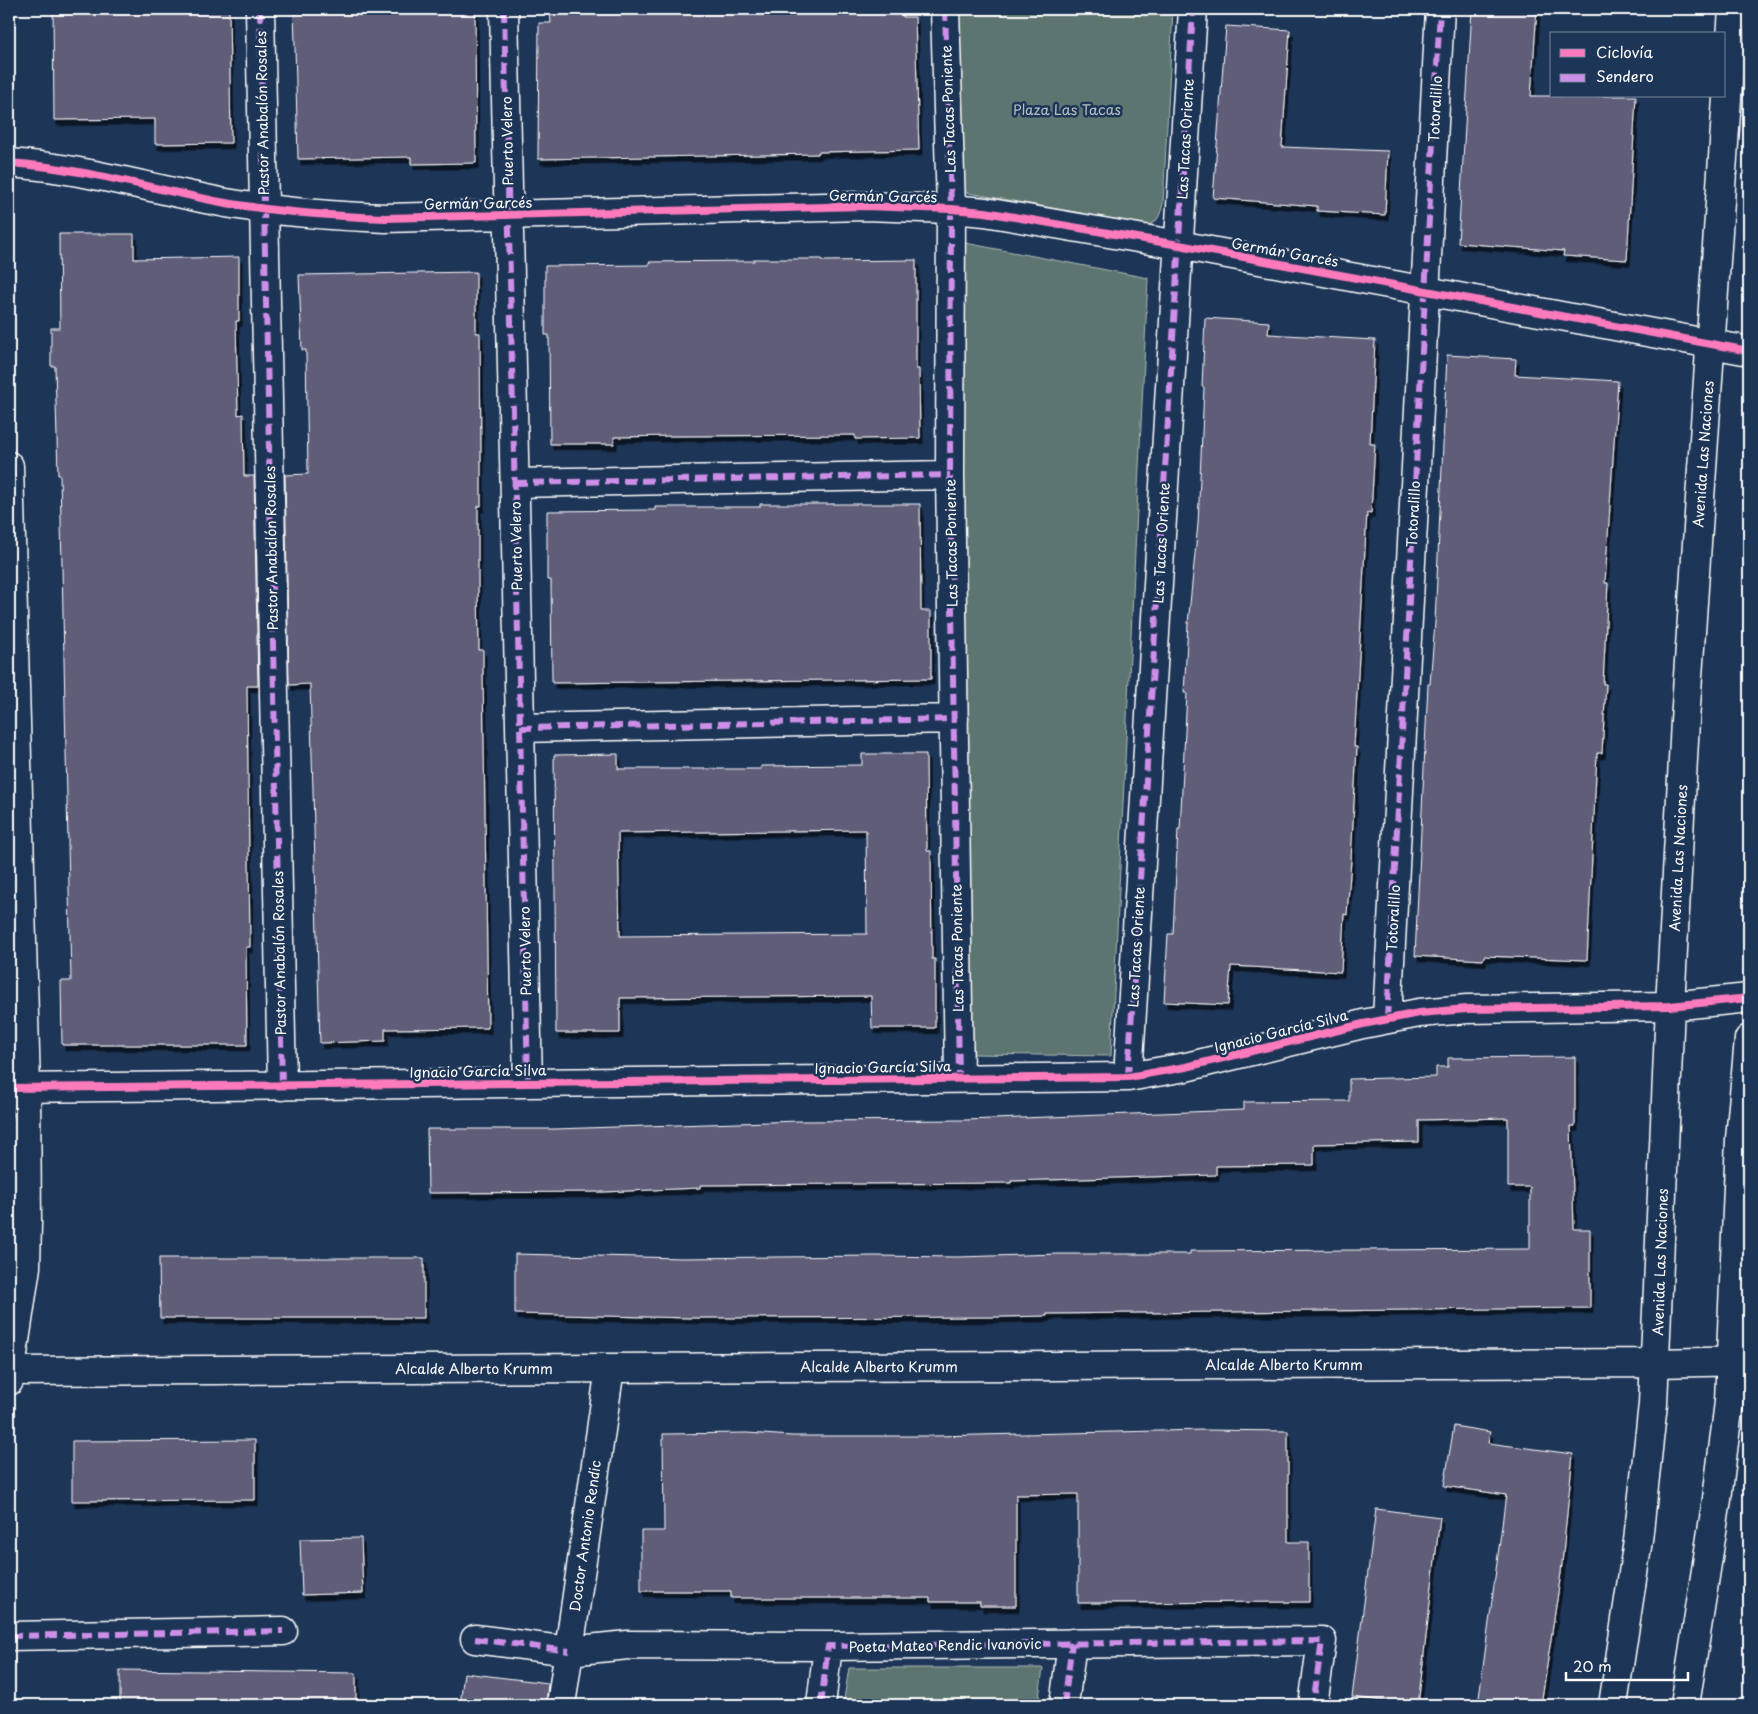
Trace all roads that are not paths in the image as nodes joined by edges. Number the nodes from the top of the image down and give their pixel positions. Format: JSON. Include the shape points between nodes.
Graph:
{"nodes":[{"id":1,"x":260,"y":9,"type":"edge"},
{"id":2,"x":504,"y":9,"type":"edge"},
{"id":3,"x":945,"y":9,"type":"edge"},
{"id":4,"x":1193,"y":9,"type":"edge"},
{"id":5,"x":1440,"y":9,"type":"edge"},
{"id":6,"x":1733,"y":9,"type":"edge"},
{"id":7,"x":9,"y":163,"type":"edge"},
{"id":8,"x":263,"y":209,"type":"junction"},
{"id":9,"x":951,"y":209,"type":"junction"},
{"id":10,"x":508,"y":215,"type":"junction"},
{"id":11,"x":1179,"y":245,"type":"junction"},
{"id":12,"x":1425,"y":290,"type":"junction"},
{"id":13,"x":1711,"y":344,"type":"junction"},
{"id":14,"x":1749,"y":351,"type":"edge"},
{"id":15,"x":9,"y":466,"type":"edge"},
{"id":16,"x":950,"y":475,"type":"junction"},
{"id":17,"x":515,"y":483,"type":"junction"},
{"id":18,"x":11,"y":620,"type":"edge"},
{"id":19,"x":954,"y":719,"type":"junction"},
{"id":20,"x":520,"y":728,"type":"junction"},
{"id":21,"x":1749,"y":998,"type":"edge"},
{"id":22,"x":1670,"y":1006,"type":"junction"},
{"id":23,"x":1387,"y":1019,"type":"junction"},
{"id":24,"x":1749,"y":1039,"type":"edge"},
{"id":25,"x":1128,"y":1077,"type":"junction"},
{"id":26,"x":959,"y":1078,"type":"junction"},
{"id":27,"x":528,"y":1083,"type":"junction"},
{"id":28,"x":282,"y":1086,"type":"junction"},
{"id":29,"x":17,"y":1088,"type":"edge"},
{"id":30,"x":1740,"y":1361,"type":"edge"},
{"id":31,"x":1656,"y":1364,"type":"junction"},
{"id":32,"x":610,"y":1368,"type":"junction"},
{"id":33,"x":9,"y":1374,"type":"edge"},
{"id":34,"x":283,"y":1631,"type":"dead end"},
{"id":35,"x":9,"y":1636,"type":"edge"},
{"id":36,"x":475,"y":1639,"type":"dead end"},
{"id":37,"x":1072,"y":1643,"type":"junction"},
{"id":38,"x":828,"y":1646,"type":"junction"},
{"id":39,"x":569,"y":1651,"type":"junction"},
{"id":40,"x":561,"y":1705,"type":"edge"},
{"id":41,"x":820,"y":1705,"type":"edge"},
{"id":42,"x":1064,"y":1705,"type":"edge"},
{"id":43,"x":1313,"y":1705,"type":"edge"},
{"id":44,"x":1613,"y":1705,"type":"edge"},
{"id":45,"x":1685,"y":1705,"type":"edge"}],
"edges":[{"from":1,"to":8,"type":"street","name":"Pastor Anabalón Rosales"},
{"from":2,"to":10,"type":"street","name":"Puerto Velero"},
{"from":3,"to":9,"type":"street","name":"Las Tacas Poniente"},
{"from":4,"to":11,"type":"street","name":"Las Tacas Oriente"},
{"from":5,"to":12,"type":"street","name":"Totoralillo"},
{"from":6,"to":13,"type":"street","name":"Avenida Las Naciones"},
{"from":7,"to":8,"type":"street","name":"Germán Garcés","via":[[94,174]]},
{"from":8,"to":10,"type":"street","name":"Germán Garcés","via":[[385,218]]},
{"from":8,"to":28,"type":"street","name":"Pastor Anabalón Rosales"},
{"from":9,"to":10,"type":"street","name":"Germán Garcés","via":[[864,206]]},
{"from":9,"to":11,"type":"street","name":"Germán Garcés"},
{"from":9,"to":16,"type":"street","name":"Las Tacas Poniente"},
{"from":10,"to":17,"type":"street","name":"Puerto Velero"},
{"from":11,"to":12,"type":"street","name":"Germán Garcés"},
{"from":11,"to":25,"type":"street","name":"Las Tacas Oriente"},
{"from":12,"to":13,"type":"street","name":"Germán Garcés"},
{"from":12,"to":23,"type":"street","name":"Totoralillo"},
{"from":13,"to":14,"type":"street","name":"Germán Garcés"},
{"from":13,"to":22,"type":"street","name":"Avenida Las Naciones","via":[[1685,721]]},
{"from":15,"to":18,"type":"street"},
{"from":16,"to":17,"type":"street"},
{"from":16,"to":19,"type":"street","name":"Las Tacas Poniente"},
{"from":17,"to":20,"type":"street","name":"Puerto Velero"},
{"from":18,"to":29,"type":"street"},
{"from":19,"to":20,"type":"street"},
{"from":19,"to":26,"type":"street","name":"Las Tacas Poniente"},
{"from":20,"to":27,"type":"street","name":"Puerto Velero"},
{"from":21,"to":22,"type":"street","name":"Ignacio García Silva"},
{"from":22,"to":23,"type":"street","name":"Ignacio García Silva","via":[[1467,1009]]},
{"from":22,"to":31,"type":"street","name":"Avenida Las Naciones"},
{"from":23,"to":25,"type":"street","name":"Ignacio García Silva","via":[[1186,1067]]},
{"from":24,"to":30,"type":"street","via":[[1740,1139]]},
{"from":25,"to":26,"type":"street","name":"Ignacio García Silva"},
{"from":26,"to":27,"type":"street","name":"Ignacio García Silva"},
{"from":27,"to":28,"type":"street","name":"Ignacio García Silva"},
{"from":28,"to":29,"type":"street","name":"Ignacio García Silva"},
{"from":29,"to":33,"type":"street","via":[[26,1267]]},
{"from":30,"to":31,"type":"street","name":"Alcalde Alberto Krumm"},
{"from":30,"to":45,"type":"street","via":[[1729,1402]]},
{"from":31,"to":32,"type":"street","name":"Alcalde Alberto Krumm"},
{"from":31,"to":44,"type":"street","name":"Avenida Las Naciones","via":[[1638,1540]]},
{"from":32,"to":33,"type":"street","name":"Alcalde Alberto Krumm"},
{"from":32,"to":39,"type":"street","name":"Doctor Antonio Rendic"},
{"from":34,"to":35,"type":"street"},
{"from":36,"to":39,"type":"street","name":"Poeta Mateo Rendic Ivanovic"},
{"from":37,"to":38,"type":"street","name":"Poeta Mateo Rendic Ivanovic"},
{"from":37,"to":42,"type":"street"},
{"from":37,"to":43,"type":"street","name":"Poeta Mateo Rendic Ivanovic","via":[[1322,1641]]},
{"from":38,"to":39,"type":"street","name":"Poeta Mateo Rendic Ivanovic","via":[[628,1645]]},
{"from":38,"to":41,"type":"street"},
{"from":39,"to":40,"type":"street","name":"Doctor Antonio Rendic"}]}
